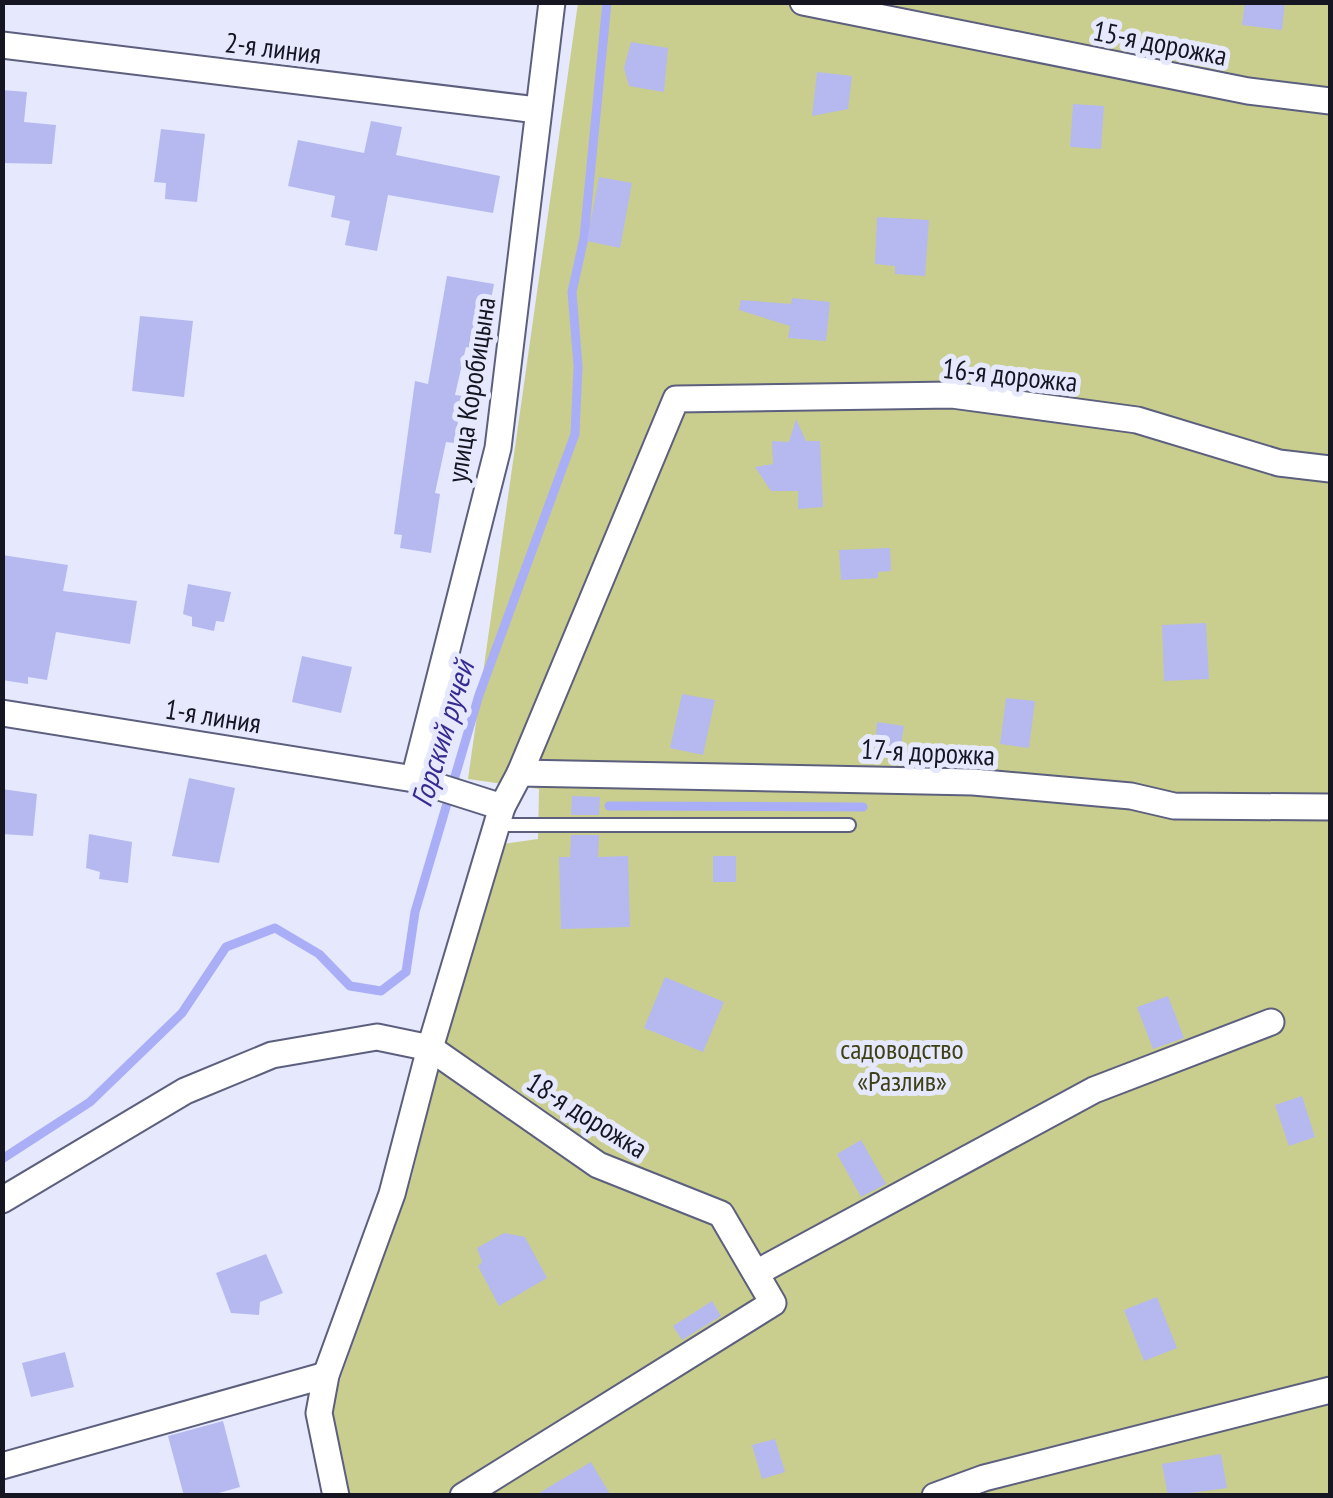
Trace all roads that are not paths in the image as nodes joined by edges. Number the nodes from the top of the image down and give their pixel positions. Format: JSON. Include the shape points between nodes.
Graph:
{"nodes":[{"id":1,"x":552,"y":2,"type":"edge"},
{"id":2,"x":803,"y":2,"type":"edge"},
{"id":3,"x":2,"y":46,"type":"edge"},
{"id":4,"x":1330,"y":101,"type":"edge"},
{"id":5,"x":537,"y":110,"type":"junction"},
{"id":6,"x":1330,"y":469,"type":"edge"},
{"id":7,"x":2,"y":713,"type":"edge"},
{"id":8,"x":520,"y":773,"type":"junction"},
{"id":9,"x":425,"y":783,"type":"junction"},
{"id":10,"x":1330,"y":808,"type":"edge"},
{"id":11,"x":499,"y":816,"type":"junction"},
{"id":12,"x":849,"y":825,"type":"dead end"},
{"id":13,"x":1271,"y":1022,"type":"dead end"},
{"id":14,"x":430,"y":1048,"type":"junction"},
{"id":15,"x":2,"y":1200,"type":"edge"},
{"id":16,"x":756,"y":1273,"type":"junction"},
{"id":17,"x":326,"y":1375,"type":"junction"},
{"id":18,"x":1330,"y":1390,"type":"edge"},
{"id":19,"x":2,"y":1466,"type":"edge"},
{"id":20,"x":336,"y":1496,"type":"edge"},
{"id":21,"x":464,"y":1496,"type":"edge"},
{"id":22,"x":936,"y":1496,"type":"edge"}],
"edges":[{"from":1,"to":5,"type":"street","name":"улица Коробицына"},
{"from":2,"to":4,"type":"street","name":"15-я дорожка","via":[[1248,91]]},
{"from":3,"to":5,"type":"street","name":"2-я линия"},
{"from":5,"to":9,"type":"street","name":"улица Коробицына","via":[[498,448]]},
{"from":6,"to":8,"type":"street","name":"16-я дорожка","via":[[1279,462],[1137,420],[952,396],[676,398]]},
{"from":7,"to":9,"type":"street","name":"1-я линия"},
{"from":8,"to":10,"type":"street","name":"17-я дорожка","via":[[973,782],[1174,806]]},
{"from":8,"to":11,"type":"street"},
{"from":9,"to":11,"type":"street","name":"1-я линия"},
{"from":11,"to":12,"type":"lane"},
{"from":11,"to":14,"type":"street"},
{"from":13,"to":16,"type":"street","via":[[1094,1090]]},
{"from":14,"to":15,"type":"street","name":"18-я дорожка","via":[[377,1037],[272,1056],[185,1092]]},
{"from":14,"to":16,"type":"street","name":"18-я дорожка","via":[[598,1164],[721,1214]]},
{"from":14,"to":17,"type":"street","via":[[392,1194]]},
{"from":16,"to":21,"type":"street","name":"18-я дорожка","via":[[773,1303]]},
{"from":17,"to":19,"type":"street"},
{"from":17,"to":20,"type":"street","via":[[319,1413]]},
{"from":18,"to":22,"type":"street"}]}
